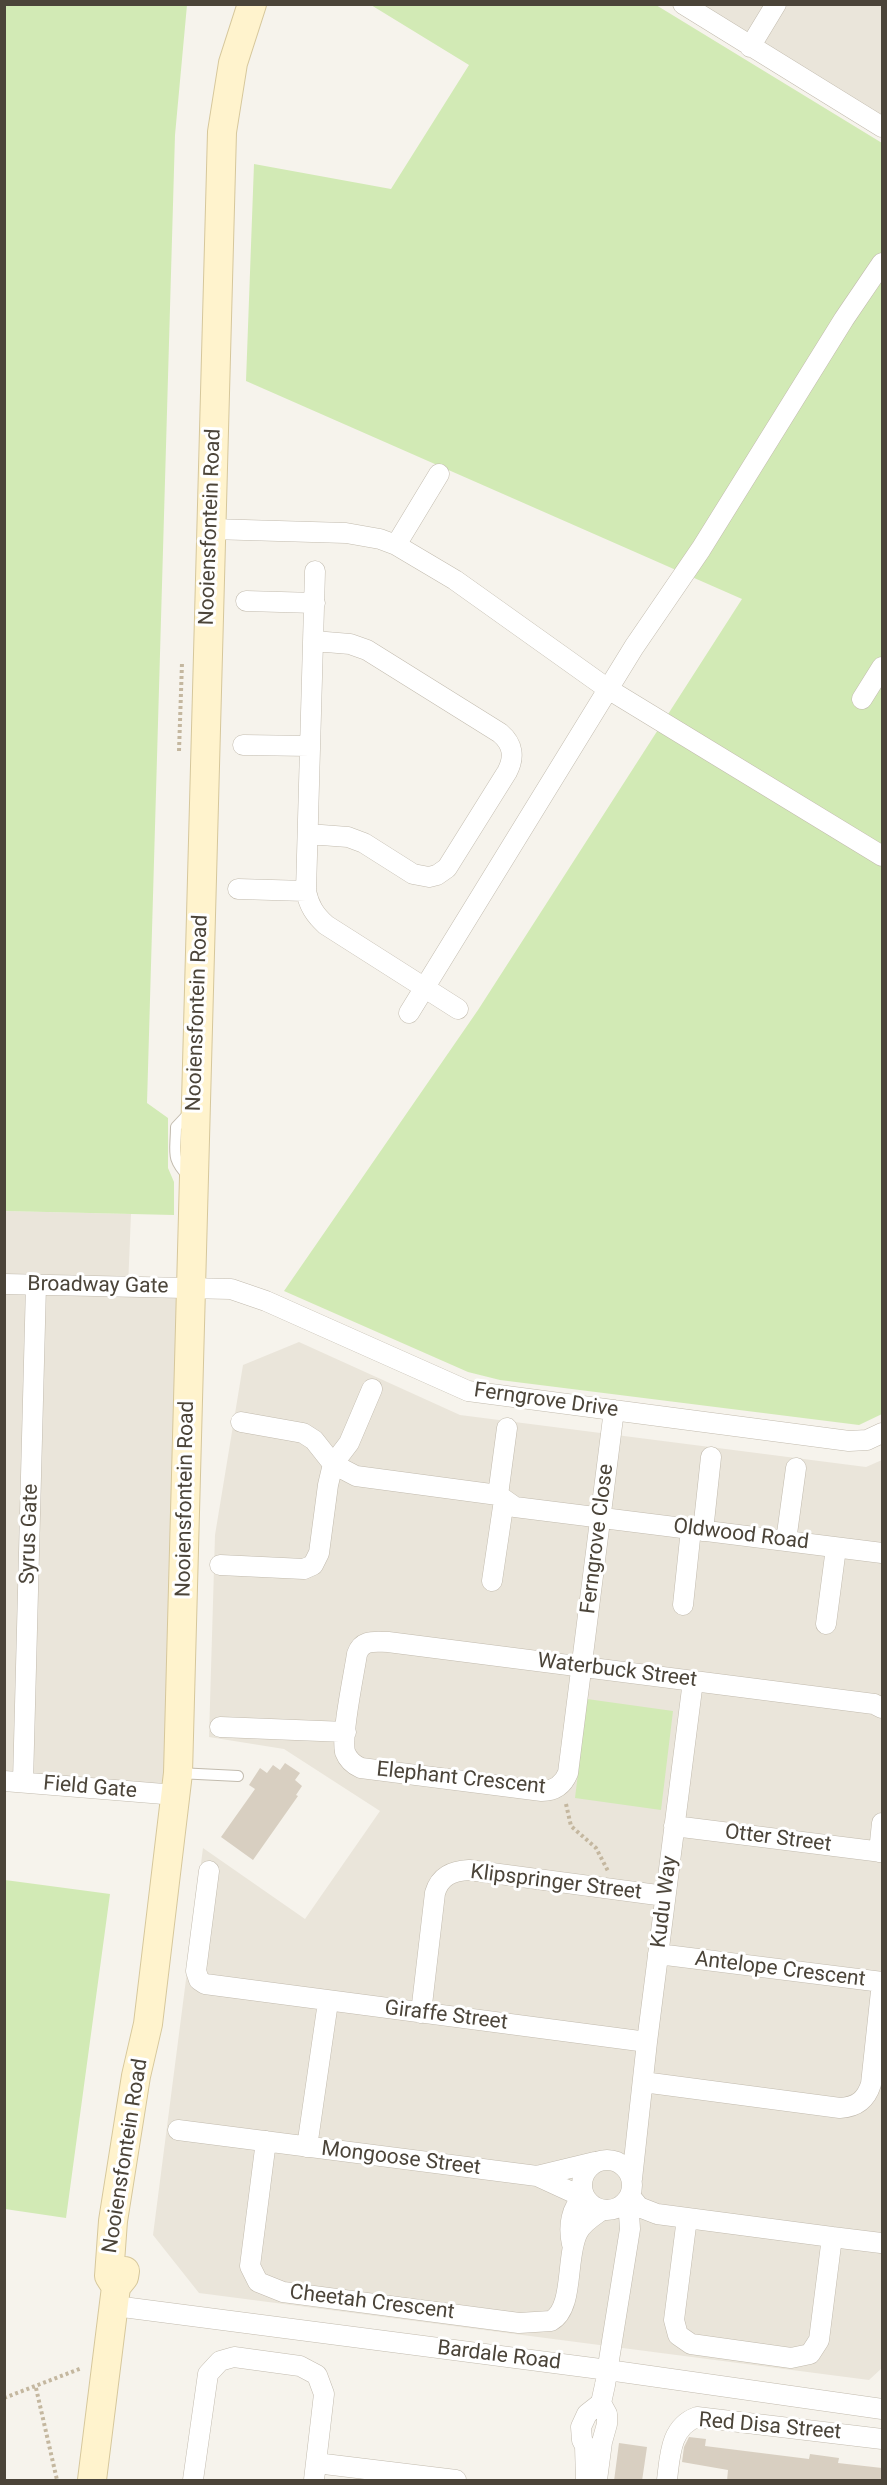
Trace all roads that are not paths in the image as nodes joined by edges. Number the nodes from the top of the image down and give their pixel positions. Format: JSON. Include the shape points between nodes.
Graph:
{"nodes":[{"id":1,"x":252,"y":4,"type":"edge"},
{"id":2,"x":683,"y":4,"type":"edge"},
{"id":3,"x":776,"y":4,"type":"edge"},
{"id":4,"x":750,"y":47,"type":"junction"},
{"id":5,"x":882,"y":127,"type":"edge"},
{"id":6,"x":882,"y":263,"type":"edge"},
{"id":7,"x":439,"y":474,"type":"dead end"},
{"id":8,"x":211,"y":529,"type":"junction"},
{"id":9,"x":396,"y":545,"type":"junction"},
{"id":10,"x":315,"y":572,"type":"dead end"},
{"id":11,"x":246,"y":601,"type":"dead end"},
{"id":12,"x":315,"y":603,"type":"junction"},
{"id":13,"x":314,"y":641,"type":"junction"},
{"id":14,"x":882,"y":667,"type":"edge"},
{"id":15,"x":608,"y":689,"type":"junction"},
{"id":16,"x":862,"y":699,"type":"dead end"},
{"id":17,"x":243,"y":745,"type":"dead end"},
{"id":18,"x":310,"y":746,"type":"junction"},
{"id":19,"x":308,"y":834,"type":"junction"},
{"id":20,"x":882,"y":856,"type":"edge"},
{"id":21,"x":238,"y":890,"type":"dead end"},
{"id":22,"x":306,"y":891,"type":"junction"},
{"id":23,"x":424,"y":989,"type":"junction"},
{"id":24,"x":458,"y":1009,"type":"dead end"},
{"id":25,"x":410,"y":1013,"type":"dead end"},
{"id":26,"x":4,"y":1284,"type":"edge"},
{"id":27,"x":36,"y":1285,"type":"junction"},
{"id":28,"x":191,"y":1288,"type":"junction"},
{"id":29,"x":372,"y":1389,"type":"dead end"},
{"id":30,"x":614,"y":1410,"type":"junction"},
{"id":31,"x":241,"y":1422,"type":"dead end"},
{"id":32,"x":507,"y":1428,"type":"dead end"},
{"id":33,"x":882,"y":1433,"type":"edge"},
{"id":34,"x":711,"y":1457,"type":"dead end"},
{"id":35,"x":333,"y":1464,"type":"junction"},
{"id":36,"x":796,"y":1468,"type":"dead end"},
{"id":37,"x":501,"y":1498,"type":"junction"},
{"id":38,"x":600,"y":1518,"type":"junction"},
{"id":39,"x":697,"y":1530,"type":"junction"},
{"id":40,"x":786,"y":1541,"type":"junction"},
{"id":41,"x":836,"y":1548,"type":"junction"},
{"id":42,"x":882,"y":1553,"type":"edge"},
{"id":43,"x":220,"y":1565,"type":"dead end"},
{"id":44,"x":492,"y":1581,"type":"dead end"},
{"id":45,"x":683,"y":1605,"type":"dead end"},
{"id":46,"x":826,"y":1624,"type":"dead end"},
{"id":47,"x":357,"y":1654,"type":"joint"},
{"id":48,"x":582,"y":1667,"type":"junction"},
{"id":49,"x":693,"y":1681,"type":"junction"},
{"id":50,"x":882,"y":1708,"type":"edge"},
{"id":51,"x":220,"y":1727,"type":"dead end"},
{"id":52,"x":346,"y":1732,"type":"junction"},
{"id":53,"x":238,"y":1776,"type":"dead end"},
{"id":54,"x":14,"y":1782,"type":"edge"},
{"id":55,"x":177,"y":1784,"type":"junction"},
{"id":56,"x":882,"y":1823,"type":"edge"},
{"id":57,"x":674,"y":1826,"type":"junction"},
{"id":58,"x":881,"y":1852,"type":"edge"},
{"id":59,"x":209,"y":1870,"type":"dead end"},
{"id":60,"x":665,"y":1896,"type":"junction"},
{"id":61,"x":658,"y":1954,"type":"junction"},
{"id":62,"x":882,"y":1982,"type":"edge"},
{"id":63,"x":328,"y":2002,"type":"junction"},
{"id":64,"x":421,"y":2013,"type":"junction"},
{"id":65,"x":647,"y":2042,"type":"junction"},
{"id":66,"x":643,"y":2082,"type":"junction"},
{"id":67,"x":637,"y":2123,"type":"junction"},
{"id":68,"x":178,"y":2130,"type":"dead end"},
{"id":69,"x":266,"y":2141,"type":"junction"},
{"id":70,"x":307,"y":2147,"type":"junction"},
{"id":71,"x":604,"y":2161,"type":"junction"},
{"id":72,"x":537,"y":2176,"type":"junction"},
{"id":73,"x":630,"y":2191,"type":"junction"},
{"id":74,"x":584,"y":2195,"type":"junction"},
{"id":75,"x":604,"y":2210,"type":"junction"},
{"id":76,"x":652,"y":2213,"type":"junction"},
{"id":77,"x":687,"y":2218,"type":"junction"},
{"id":78,"x":630,"y":2229,"type":"junction"},
{"id":79,"x":832,"y":2237,"type":"junction"},
{"id":80,"x":881,"y":2243,"type":"dead end"},
{"id":81,"x":572,"y":2246,"type":"junction"},
{"id":82,"x":625,"y":2249,"type":"junction"},
{"id":83,"x":115,"y":2297,"type":"junction"},
{"id":84,"x":608,"y":2370,"type":"junction"},
{"id":85,"x":882,"y":2409,"type":"edge"},
{"id":86,"x":882,"y":2439,"type":"edge"},
{"id":87,"x":594,"y":2444,"type":"junction"},
{"id":88,"x":315,"y":2472,"type":"edge"},
{"id":89,"x":92,"y":2481,"type":"edge"},
{"id":90,"x":193,"y":2481,"type":"edge"},
{"id":91,"x":456,"y":2481,"type":"edge"},
{"id":92,"x":586,"y":2481,"type":"edge"},
{"id":93,"x":597,"y":2481,"type":"edge"},
{"id":94,"x":667,"y":2481,"type":"edge"}],
"edges":[{"from":1,"to":8,"type":"street","name":"Nooiensfontein Road","via":[[233,63],[222,132]]},
{"from":2,"to":4,"type":"street"},
{"from":3,"to":4,"type":"street"},
{"from":4,"to":5,"type":"street"},
{"from":6,"to":15,"type":"street"},
{"from":7,"to":9,"type":"street"},
{"from":8,"to":9,"type":"street","via":[[346,533]]},
{"from":8,"to":28,"type":"street","name":"Nooiensfontein Road"},
{"from":9,"to":15,"type":"street","via":[[455,580]]},
{"from":10,"to":12,"type":"street"},
{"from":11,"to":12,"type":"street"},
{"from":12,"to":13,"type":"street"},
{"from":13,"to":18,"type":"street"},
{"from":13,"to":19,"type":"street","via":[[350,644],[372,653],[500,733],[510,744],[512,759],[451,863],[429,878],[413,874],[348,837]]},
{"from":14,"to":16,"type":"street"},
{"from":15,"to":20,"type":"street"},
{"from":15,"to":23,"type":"street"},
{"from":17,"to":18,"type":"street"},
{"from":18,"to":19,"type":"street"},
{"from":19,"to":22,"type":"street"},
{"from":21,"to":22,"type":"street"},
{"from":22,"to":23,"type":"street","via":[[318,918]]},
{"from":23,"to":24,"type":"street"},
{"from":23,"to":25,"type":"street"},
{"from":26,"to":27,"type":"street","name":"Broadway Gate"},
{"from":27,"to":28,"type":"street","name":"Broadway Gate"},
{"from":27,"to":54,"type":"street","name":"Syrus Gate"},
{"from":28,"to":30,"type":"street","name":"Ferngrove Drive","via":[[231,1289],[251,1295],[462,1390]]},
{"from":28,"to":55,"type":"street","name":"Nooiensfontein Road"},
{"from":29,"to":35,"type":"street","via":[[349,1443]]},
{"from":30,"to":33,"type":"street","name":"Ferngrove Drive","via":[[856,1441]]},
{"from":30,"to":38,"type":"street","name":"Ferngrove Close"},
{"from":31,"to":35,"type":"street","via":[[303,1432]]},
{"from":32,"to":37,"type":"street"},
{"from":34,"to":39,"type":"street"},
{"from":35,"to":37,"type":"street","name":"Oldwood Road","via":[[356,1476]]},
{"from":35,"to":43,"type":"street","via":[[319,1553],[313,1565],[304,1569]]},
{"from":36,"to":40,"type":"street"},
{"from":37,"to":38,"type":"street","name":"Oldwood Road","via":[[515,1507]]},
{"from":37,"to":44,"type":"street"},
{"from":38,"to":39,"type":"street","name":"Oldwood Road"},
{"from":38,"to":48,"type":"street","name":"Ferngrove Close"},
{"from":39,"to":40,"type":"street","name":"Oldwood Road"},
{"from":39,"to":45,"type":"street"},
{"from":40,"to":41,"type":"street","name":"Oldwood Road"},
{"from":41,"to":42,"type":"street","name":"Oldwood Road"},
{"from":41,"to":46,"type":"street"},
{"from":47,"to":48,"type":"street","name":"Waterbuck Street","via":[[366,1642],[388,1642]]},
{"from":47,"to":52,"type":"street","name":"Elephant Crescent"},
{"from":48,"to":49,"type":"street","name":"Waterbuck Street"},
{"from":48,"to":52,"type":"street","name":"Elephant Crescent","via":[[568,1773],[559,1786],[548,1791],[361,1768],[348,1758]]},
{"from":49,"to":50,"type":"street","name":"Waterbuck Street"},
{"from":49,"to":57,"type":"street","name":"Kudu Way"},
{"from":51,"to":52,"type":"street"},
{"from":53,"to":55,"type":"lane"},
{"from":54,"to":55,"type":"street","name":"Field Gate"},
{"from":55,"to":83,"type":"street","name":"Nooiensfontein Road","via":[[148,2024],[135,2076],[114,2221],[110,2276]]},
{"from":56,"to":58,"type":"street"},
{"from":57,"to":58,"type":"street","name":"Otter Street"},
{"from":57,"to":60,"type":"street","name":"Kudu Way"},
{"from":59,"to":63,"type":"street","name":"Giraffe Street","via":[[197,1976],[208,1986]]},
{"from":60,"to":61,"type":"street","name":"Kudu Way"},
{"from":60,"to":64,"type":"street","name":"Klipspringer Street","via":[[469,1870],[446,1875],[435,1893]]},
{"from":61,"to":62,"type":"street","name":"Antelope Crescent"},
{"from":61,"to":65,"type":"street","name":"Kudu Way"},
{"from":62,"to":66,"type":"street","name":"Antelope Crescent","via":[[871,2084],[866,2096],[855,2105],[840,2108]]},
{"from":63,"to":64,"type":"street","name":"Giraffe Street"},
{"from":63,"to":70,"type":"street"},
{"from":64,"to":65,"type":"street","name":"Giraffe Street"},
{"from":65,"to":66,"type":"street","name":"Kudu Way"},
{"from":66,"to":67,"type":"street","name":"Kudu Way"},
{"from":67,"to":71,"type":"street","name":"Kudu Way","via":[[626,2144]]},
{"from":67,"to":73,"type":"street","name":"Kudu Way"},
{"from":68,"to":69,"type":"street","name":"Mongoose Street"},
{"from":69,"to":70,"type":"street","name":"Mongoose Street"},
{"from":69,"to":81,"type":"street","name":"Cheetah Crescent","via":[[250,2270],[258,2282],[271,2289],[541,2323],[557,2318],[563,2309]]},
{"from":70,"to":72,"type":"street","name":"Mongoose Street"},
{"from":71,"to":72,"type":"street","name":"Mongoose Street"},
{"from":71,"to":73,"type":"street","via":[[622,2165]]},
{"from":71,"to":74,"type":"street","via":[[584,2173]]},
{"from":72,"to":74,"type":"street","name":"Mongoose Street"},
{"from":73,"to":75,"type":"street","via":[[616,2208]]},
{"from":73,"to":76,"type":"street","via":[[639,2207]]},
{"from":73,"to":78,"type":"street","name":"Kudu Way"},
{"from":74,"to":75,"type":"street","via":[[589,2203]]},
{"from":74,"to":81,"type":"street","name":"Cheetah Crescent","via":[[573,2210]]},
{"from":75,"to":81,"type":"street","name":"Cheetah Crescent","via":[[580,2228]]},
{"from":75,"to":82,"type":"street","via":[[618,2228]]},
{"from":76,"to":77,"type":"street"},
{"from":76,"to":78,"type":"street","via":[[636,2220]]},
{"from":77,"to":79,"type":"street"},
{"from":77,"to":79,"type":"street","via":[[674,2320],[678,2335],[691,2344],[791,2358],[810,2354],[819,2340]]},
{"from":78,"to":82,"type":"street","name":"Kudu Way"},
{"from":79,"to":80,"type":"street"},
{"from":82,"to":84,"type":"street","name":"Kudu Way"},
{"from":83,"to":84,"type":"street","name":"Bardale Road"},
{"from":83,"to":89,"type":"street","name":"Nooiensfontein Road"},
{"from":84,"to":85,"type":"street","name":"Bardale Road"},
{"from":84,"to":87,"type":"street","name":"Kudu Way","via":[[601,2403],[607,2424]]},
{"from":86,"to":94,"type":"street","name":"Red Disa Street","via":[[696,2417],[682,2424],[676,2433]]},
{"from":87,"to":92,"type":"street"},
{"from":87,"to":93,"type":"street"},
{"from":88,"to":90,"type":"street","via":[[324,2394],[317,2375],[300,2366],[234,2357],[213,2367],[205,2384]]},
{"from":88,"to":91,"type":"street"}]}
